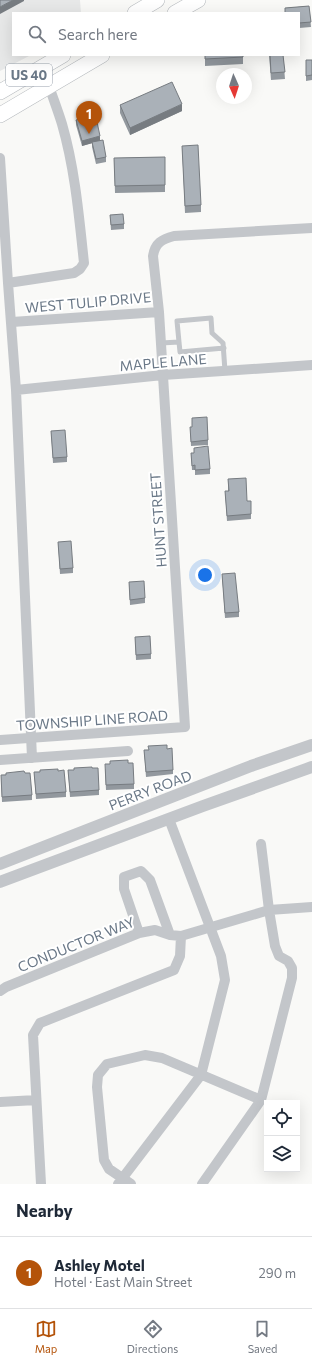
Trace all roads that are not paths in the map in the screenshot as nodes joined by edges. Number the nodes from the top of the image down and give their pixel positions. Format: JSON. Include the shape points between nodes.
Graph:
{"nodes":[{"id":1,"x":157,"y":0,"type":"edge"},
{"id":2,"x":198,"y":0,"type":"edge"},
{"id":3,"x":136,"y":12,"type":"edge"},
{"id":4,"x":177,"y":12,"type":"edge"},
{"id":5,"x":61,"y":56,"type":"edge"},
{"id":6,"x":100,"y":56,"type":"edge"},
{"id":7,"x":49,"y":86,"type":"junction"},
{"id":8,"x":0,"y":90,"type":"edge"},
{"id":9,"x":0,"y":115,"type":"edge"},
{"id":10,"x":0,"y":158,"type":"edge"},
{"id":11,"x":312,"y":228,"type":"edge"},
{"id":12,"x":8,"y":283,"type":"junction"},
{"id":13,"x":159,"y":312,"type":"junction"},
{"id":14,"x":12,"y":322,"type":"junction"},
{"id":15,"x":179,"y":342,"type":"junction"},
{"id":16,"x":161,"y":343,"type":"junction"},
{"id":17,"x":224,"y":348,"type":"junction"},
{"id":18,"x":312,"y":365,"type":"edge"},
{"id":19,"x":225,"y":371,"type":"junction"},
{"id":20,"x":163,"y":375,"type":"junction"},
{"id":21,"x":16,"y":390,"type":"junction"},
{"id":22,"x":186,"y":727,"type":"joint"},
{"id":23,"x":32,"y":738,"type":"junction"},
{"id":24,"x":0,"y":740,"type":"edge"},
{"id":25,"x":312,"y":745,"type":"edge"},
{"id":26,"x":128,"y":751,"type":"dead end"},
{"id":27,"x":32,"y":758,"type":"junction"},
{"id":28,"x":0,"y":760,"type":"edge"},
{"id":29,"x":312,"y":767,"type":"edge"},
{"id":30,"x":169,"y":819,"type":"junction"},
{"id":31,"x":261,"y":844,"type":"dead end"},
{"id":32,"x":0,"y":864,"type":"edge"},
{"id":33,"x":0,"y":882,"type":"edge"},
{"id":34,"x":312,"y":907,"type":"edge"},
{"id":35,"x":269,"y":910,"type":"junction"},
{"id":36,"x":210,"y":927,"type":"junction"},
{"id":37,"x":139,"y":933,"type":"junction"},
{"id":38,"x":170,"y":935,"type":"junction"},
{"id":39,"x":182,"y":936,"type":"junction"},
{"id":40,"x":0,"y":991,"type":"edge"},
{"id":41,"x":201,"y":1075,"type":"junction"},
{"id":42,"x":36,"y":1100,"type":"junction"},
{"id":43,"x":261,"y":1100,"type":"junction"},
{"id":44,"x":0,"y":1102,"type":"edge"},
{"id":45,"x":124,"y":1182,"type":"edge"},
{"id":46,"x":42,"y":1184,"type":"edge"},
{"id":47,"x":202,"y":1184,"type":"edge"}],
"edges":[{"from":1,"to":3,"type":"main road"},
{"from":2,"to":4,"type":"main road"},
{"from":5,"to":8,"type":"main road","number":"US 40"},
{"from":6,"to":7,"type":"main road","number":"US 40"},
{"from":7,"to":9,"type":"main road","number":"US 40"},
{"from":7,"to":12,"type":"street","via":[[68,150],[84,263],[80,270],[74,273]]},
{"from":10,"to":12,"type":"street"},
{"from":11,"to":13,"type":"street","name":"WEST TULIP DRIVE","via":[[174,236],[162,239],[156,246],[153,256]]},
{"from":12,"to":14,"type":"street"},
{"from":13,"to":14,"type":"street","name":"WEST TULIP DRIVE"},
{"from":13,"to":16,"type":"street","name":"HUNT STREET"},
{"from":14,"to":21,"type":"street"},
{"from":15,"to":16,"type":"lane"},
{"from":15,"to":17,"type":"lane","via":[[180,352]]},
{"from":15,"to":17,"type":"lane","via":[[177,321],[211,318],[212,332],[223,343]]},
{"from":16,"to":20,"type":"street","name":"HUNT STREET"},
{"from":17,"to":19,"type":"lane"},
{"from":18,"to":19,"type":"street","name":"MAPLE LANE"},
{"from":19,"to":20,"type":"street","name":"MAPLE LANE"},
{"from":20,"to":21,"type":"street","name":"MAPLE LANE"},
{"from":20,"to":22,"type":"street","name":"HUNT STREET"},
{"from":21,"to":23,"type":"street"},
{"from":22,"to":23,"type":"street","name":"TOWNSHIP LINE ROAD"},
{"from":23,"to":24,"type":"street","name":"TOWNSHIP LINE ROAD"},
{"from":23,"to":27,"type":"street"},
{"from":25,"to":32,"type":"street","name":"PERRY ROAD"},
{"from":26,"to":27,"type":"street"},
{"from":27,"to":28,"type":"street"},
{"from":29,"to":30,"type":"street"},
{"from":30,"to":33,"type":"street"},
{"from":30,"to":36,"type":"street"},
{"from":31,"to":35,"type":"street"},
{"from":34,"to":35,"type":"street","name":"CONDUCTOR WAY"},
{"from":35,"to":36,"type":"street","name":"CONDUCTOR WAY"},
{"from":35,"to":43,"type":"street","via":[[275,946],[279,956],[288,961],[292,968],[292,978]]},
{"from":36,"to":39,"type":"street","name":"CONDUCTOR WAY"},
{"from":36,"to":41,"type":"street","via":[[221,956],[226,980]]},
{"from":37,"to":38,"type":"street","name":"CONDUCTOR WAY","via":[[155,930]]},
{"from":37,"to":38,"type":"street","via":[[124,889],[124,877],[142,871],[150,880]]},
{"from":37,"to":40,"type":"street","name":"CONDUCTOR WAY"},
{"from":38,"to":39,"type":"street","name":"CONDUCTOR WAY"},
{"from":39,"to":42,"type":"street","via":[[180,956],[174,970],[40,1022],[33,1035]]},
{"from":41,"to":43,"type":"street"},
{"from":41,"to":45,"type":"street"},
{"from":41,"to":45,"type":"street","via":[[162,1058],[145,1056],[107,1064],[98,1075],[104,1160]]},
{"from":42,"to":44,"type":"street"},
{"from":42,"to":46,"type":"street"},
{"from":43,"to":47,"type":"street"}]}
